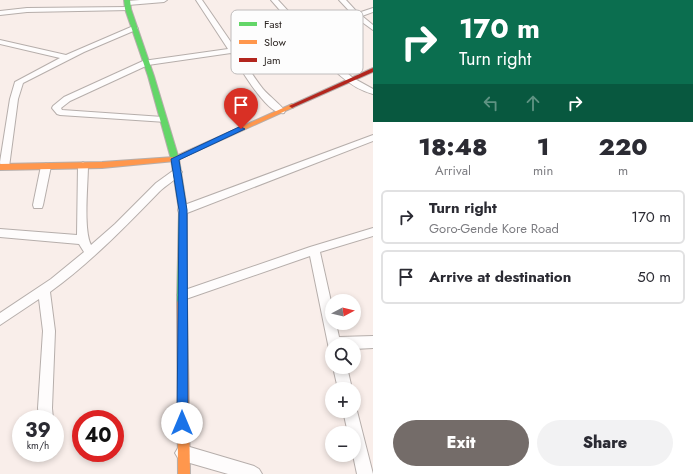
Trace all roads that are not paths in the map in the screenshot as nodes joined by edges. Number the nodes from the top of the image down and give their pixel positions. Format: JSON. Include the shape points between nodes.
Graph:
{"nodes":[{"id":1,"x":60,"y":0,"type":"edge"},
{"id":2,"x":164,"y":0,"type":"edge"},
{"id":3,"x":199,"y":0,"type":"edge"},
{"id":4,"x":274,"y":0,"type":"edge"},
{"id":5,"x":342,"y":0,"type":"edge"},
{"id":6,"x":128,"y":4,"type":"edge"},
{"id":7,"x":60,"y":10,"type":"junction"},
{"id":8,"x":283,"y":10,"type":"edge"},
{"id":9,"x":351,"y":10,"type":"edge"},
{"id":10,"x":373,"y":10,"type":"edge"},
{"id":11,"x":0,"y":13,"type":"edge"},
{"id":12,"x":363,"y":14,"type":"edge"},
{"id":13,"x":363,"y":20,"type":"edge"},
{"id":14,"x":373,"y":28,"type":"edge"},
{"id":15,"x":134,"y":29,"type":"junction"},
{"id":16,"x":0,"y":42,"type":"edge"},
{"id":17,"x":231,"y":46,"type":"edge"},
{"id":18,"x":231,"y":50,"type":"edge"},
{"id":19,"x":66,"y":57,"type":"junction"},
{"id":20,"x":146,"y":63,"type":"junction"},
{"id":21,"x":373,"y":70,"type":"edge"},
{"id":22,"x":250,"y":74,"type":"edge"},
{"id":23,"x":343,"y":74,"type":"edge"},
{"id":24,"x":350,"y":80,"type":"junction"},
{"id":25,"x":373,"y":92,"type":"edge"},
{"id":26,"x":281,"y":111,"type":"junction"},
{"id":27,"x":163,"y":120,"type":"junction"},
{"id":28,"x":373,"y":138,"type":"edge"},
{"id":29,"x":175,"y":159,"type":"junction"},
{"id":30,"x":83,"y":165,"type":"junction"},
{"id":31,"x":46,"y":166,"type":"junction"},
{"id":32,"x":2,"y":167,"type":"edge"},
{"id":33,"x":177,"y":172,"type":"junction"},
{"id":34,"x":38,"y":205,"type":"dead end"},
{"id":35,"x":183,"y":210,"type":"junction"},
{"id":36,"x":0,"y":233,"type":"edge"},
{"id":37,"x":371,"y":235,"type":"edge"},
{"id":38,"x":83,"y":240,"type":"junction"},
{"id":39,"x":314,"y":250,"type":"junction"},
{"id":40,"x":90,"y":253,"type":"junction"},
{"id":41,"x":44,"y":290,"type":"junction"},
{"id":42,"x":183,"y":295,"type":"junction"},
{"id":43,"x":0,"y":320,"type":"edge"},
{"id":44,"x":333,"y":338,"type":"edge"},
{"id":45,"x":373,"y":342,"type":"edge"},
{"id":46,"x":361,"y":343,"type":"edge"},
{"id":47,"x":44,"y":410,"type":"edge"},
{"id":48,"x":352,"y":418,"type":"edge"},
{"id":49,"x":183,"y":453,"type":"junction"},
{"id":50,"x":184,"y":474,"type":"edge"},
{"id":51,"x":254,"y":474,"type":"edge"},
{"id":52,"x":365,"y":474,"type":"edge"}],
"edges":[{"from":1,"to":7,"type":"street"},
{"from":2,"to":6,"type":"street"},
{"from":3,"to":17,"type":"street"},
{"from":4,"to":8,"type":"street"},
{"from":5,"to":9,"type":"street"},
{"from":6,"to":7,"type":"street"},
{"from":6,"to":15,"type":"street"},
{"from":7,"to":11,"type":"street"},
{"from":10,"to":12,"type":"street"},
{"from":13,"to":14,"type":"street"},
{"from":15,"to":19,"type":"street"},
{"from":15,"to":20,"type":"street"},
{"from":16,"to":19,"type":"street"},
{"from":18,"to":20,"type":"street"},
{"from":19,"to":32,"type":"street","via":[[19,82]]},
{"from":20,"to":27,"type":"street"},
{"from":20,"to":27,"type":"street","via":[[67,99],[57,110]]},
{"from":21,"to":24,"type":"street"},
{"from":22,"to":26,"type":"street","via":[[267,98]]},
{"from":23,"to":24,"type":"street"},
{"from":24,"to":25,"type":"street"},
{"from":24,"to":26,"type":"street"},
{"from":26,"to":29,"type":"street"},
{"from":27,"to":29,"type":"street"},
{"from":28,"to":35,"type":"street"},
{"from":29,"to":30,"type":"street"},
{"from":29,"to":33,"type":"street"},
{"from":30,"to":31,"type":"street"},
{"from":30,"to":38,"type":"street"},
{"from":31,"to":32,"type":"street"},
{"from":31,"to":34,"type":"street"},
{"from":33,"to":35,"type":"street"},
{"from":33,"to":40,"type":"street","via":[[160,185]]},
{"from":35,"to":42,"type":"street"},
{"from":36,"to":38,"type":"street"},
{"from":37,"to":39,"type":"street"},
{"from":38,"to":40,"type":"street"},
{"from":39,"to":42,"type":"street"},
{"from":39,"to":44,"type":"street"},
{"from":40,"to":41,"type":"street"},
{"from":41,"to":43,"type":"street"},
{"from":41,"to":47,"type":"street","via":[[49,331]]},
{"from":42,"to":49,"type":"street"},
{"from":45,"to":46,"type":"street"},
{"from":48,"to":52,"type":"street"},
{"from":49,"to":50,"type":"street"},
{"from":49,"to":51,"type":"street"}]}
